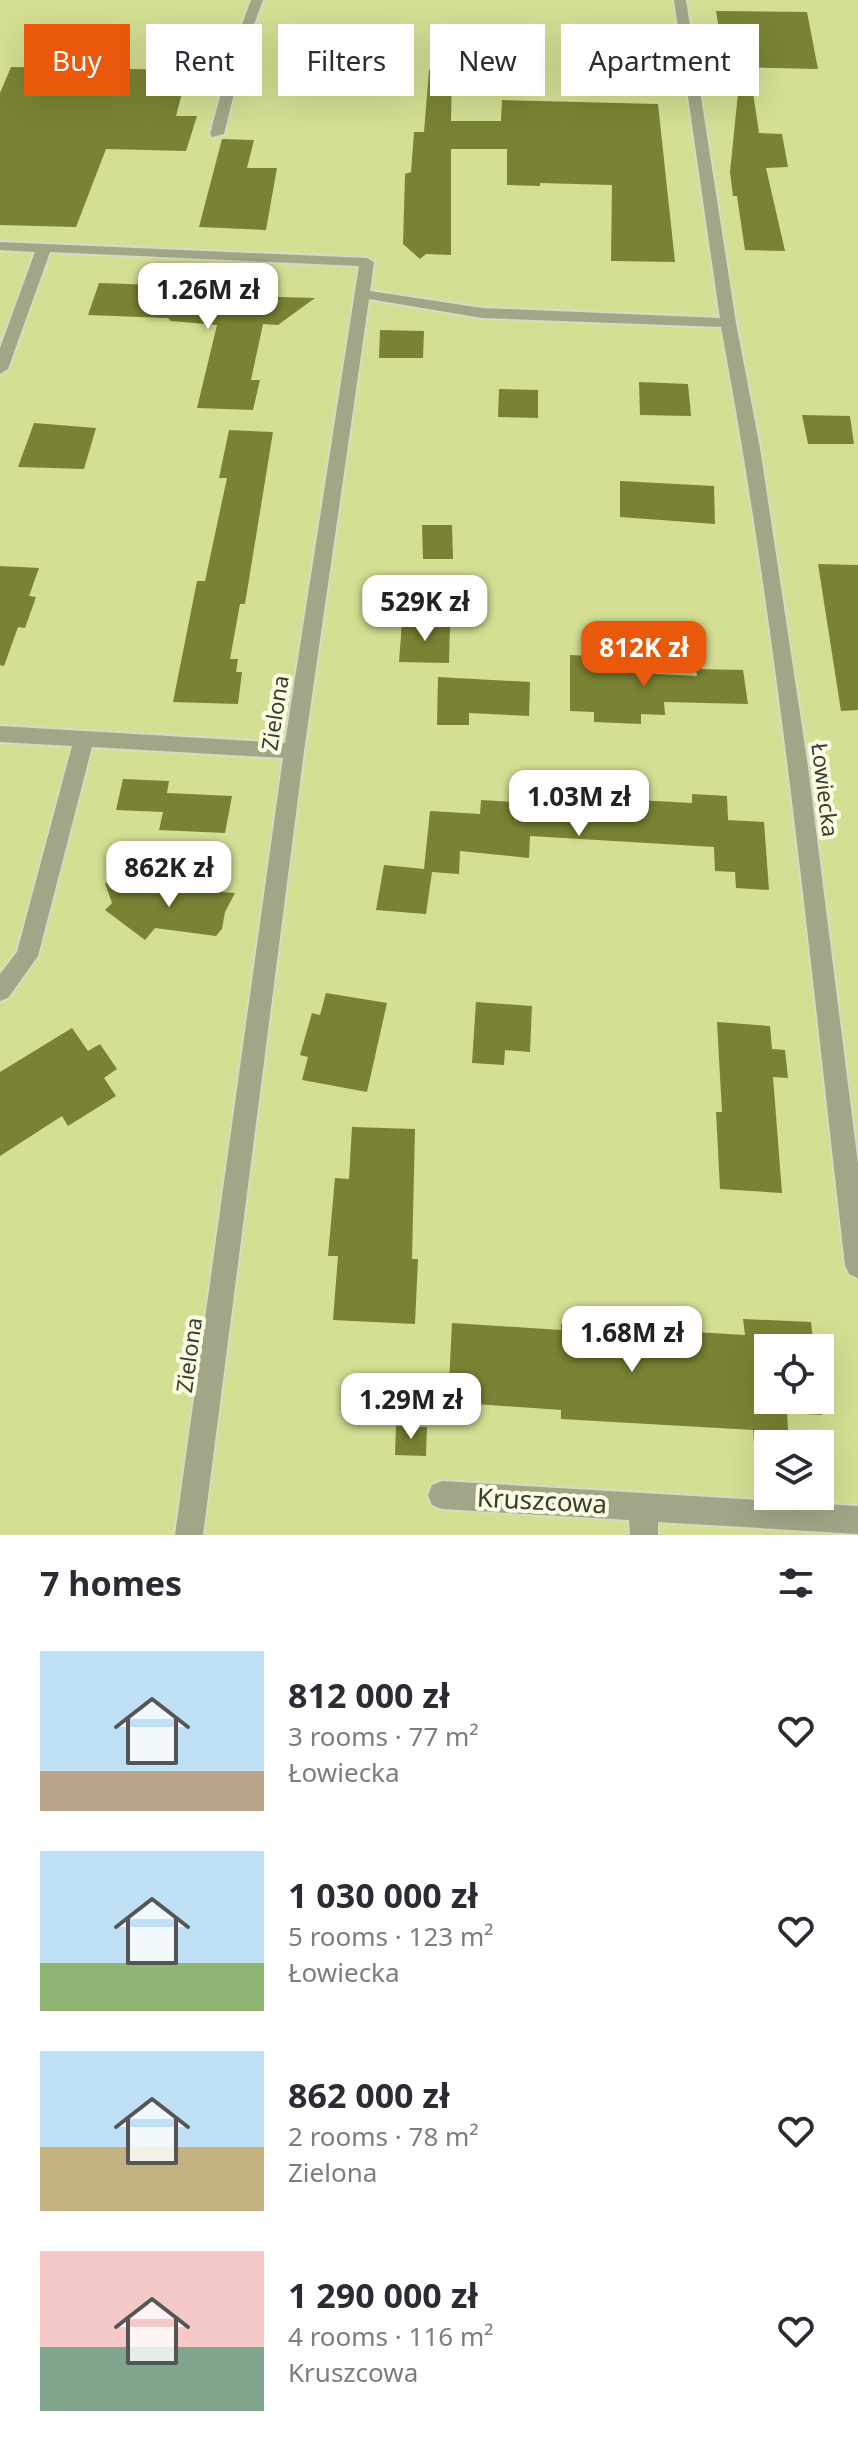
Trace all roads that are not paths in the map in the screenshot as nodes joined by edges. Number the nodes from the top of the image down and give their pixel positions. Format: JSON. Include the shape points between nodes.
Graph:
{"nodes":[{"id":1,"x":257,"y":0,"type":"edge"},
{"id":2,"x":680,"y":0,"type":"edge"},
{"id":3,"x":217,"y":134,"type":"dead end"},
{"id":4,"x":0,"y":246,"type":"edge"},
{"id":5,"x":44,"y":248,"type":"junction"},
{"id":6,"x":364,"y":294,"type":"junction"},
{"id":7,"x":728,"y":323,"type":"junction"},
{"id":8,"x":0,"y":369,"type":"edge"},
{"id":9,"x":0,"y":734,"type":"edge"},
{"id":10,"x":84,"y":739,"type":"junction"},
{"id":11,"x":294,"y":751,"type":"junction"},
{"id":12,"x":0,"y":991,"type":"edge"},
{"id":13,"x":858,"y":1265,"type":"edge"},
{"id":14,"x":442,"y":1495,"type":"dead end"},
{"id":15,"x":858,"y":1520,"type":"edge"},
{"id":16,"x":643,"y":1521,"type":"edge"},
{"id":17,"x":189,"y":1535,"type":"edge"}],
"edges":[{"from":1,"to":3,"type":"street"},
{"from":2,"to":7,"type":"street","name":"Łowiecka"},
{"from":4,"to":5,"type":"street","name":"Zielona"},
{"from":5,"to":6,"type":"street","name":"Zielona","via":[[367,262]]},
{"from":5,"to":8,"type":"street"},
{"from":6,"to":7,"type":"street","via":[[482,313]]},
{"from":6,"to":11,"type":"street","name":"Zielona"},
{"from":7,"to":13,"type":"street","name":"Łowiecka","via":[[752,448],[798,767]]},
{"from":9,"to":10,"type":"street"},
{"from":10,"to":11,"type":"street"},
{"from":10,"to":12,"type":"street","via":[[27,956]]},
{"from":11,"to":17,"type":"street","name":"Zielona"},
{"from":14,"to":16,"type":"street","name":"Kruszcowa"},
{"from":15,"to":16,"type":"street","name":"Kruszcowa"}]}
